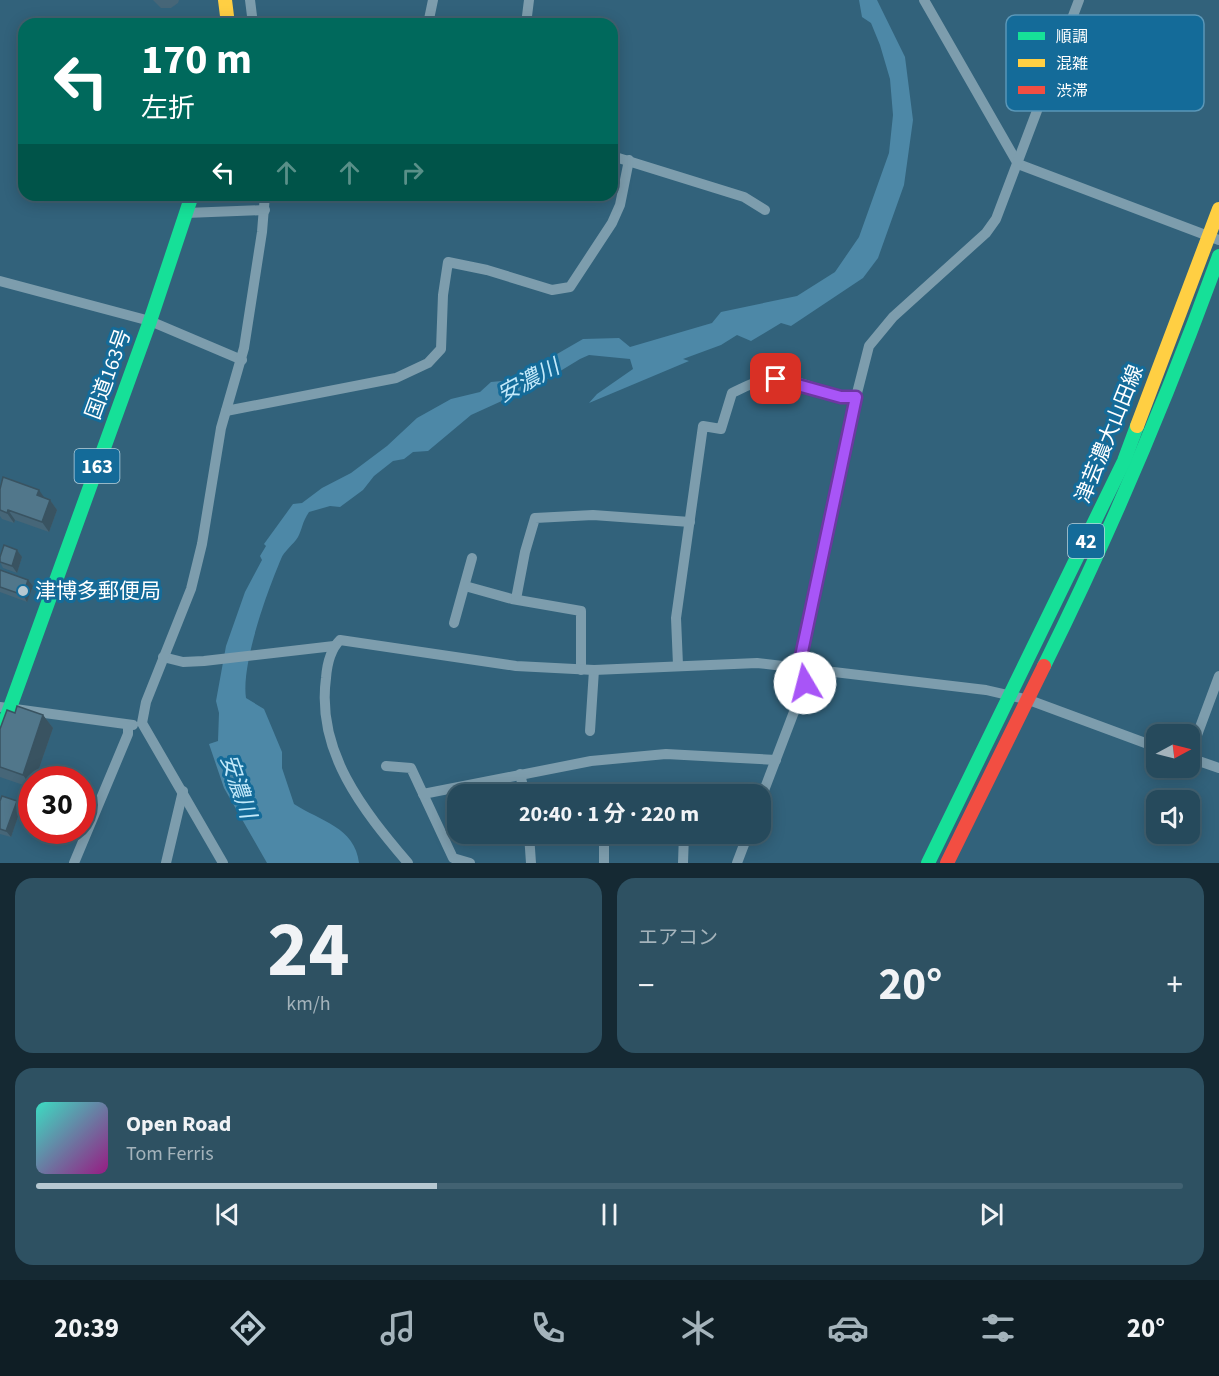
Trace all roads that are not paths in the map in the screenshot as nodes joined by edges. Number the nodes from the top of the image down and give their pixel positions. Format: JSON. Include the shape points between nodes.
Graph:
{"nodes":[{"id":1,"x":225,"y":0,"type":"edge"},
{"id":2,"x":250,"y":0,"type":"edge"},
{"id":3,"x":433,"y":0,"type":"edge"},
{"id":4,"x":529,"y":0,"type":"edge"},
{"id":5,"x":924,"y":0,"type":"edge"},
{"id":6,"x":1078,"y":0,"type":"edge"},
{"id":7,"x":1073,"y":15,"type":"edge"},
{"id":8,"x":227,"y":18,"type":"edge"},
{"id":9,"x":252,"y":18,"type":"edge"},
{"id":10,"x":429,"y":18,"type":"edge"},
{"id":11,"x":527,"y":18,"type":"edge"},
{"id":12,"x":1037,"y":111,"type":"edge"},
{"id":13,"x":618,"y":157,"type":"edge"},
{"id":14,"x":629,"y":160,"type":"junction"},
{"id":15,"x":1018,"y":164,"type":"junction"},
{"id":16,"x":190,"y":201,"type":"edge"},
{"id":17,"x":265,"y":201,"type":"edge"},
{"id":18,"x":1219,"y":209,"type":"edge"},
{"id":19,"x":265,"y":210,"type":"junction"},
{"id":20,"x":765,"y":210,"type":"dead end"},
{"id":21,"x":186,"y":213,"type":"junction"},
{"id":22,"x":1214,"y":238,"type":"edge"},
{"id":23,"x":1219,"y":256,"type":"edge"},
{"id":24,"x":0,"y":281,"type":"edge"},
{"id":25,"x":150,"y":321,"type":"junction"},
{"id":26,"x":242,"y":360,"type":"junction"},
{"id":27,"x":856,"y":397,"type":"junction"},
{"id":28,"x":226,"y":411,"type":"junction"},
{"id":29,"x":690,"y":522,"type":"junction"},
{"id":30,"x":472,"y":558,"type":"dead end"},
{"id":31,"x":465,"y":586,"type":"junction"},
{"id":32,"x":516,"y":599,"type":"junction"},
{"id":33,"x":454,"y":623,"type":"dead end"},
{"id":34,"x":334,"y":646,"type":"junction"},
{"id":35,"x":163,"y":657,"type":"junction"},
{"id":36,"x":678,"y":665,"type":"junction"},
{"id":37,"x":801,"y":669,"type":"junction"},
{"id":38,"x":581,"y":670,"type":"junction"},
{"id":39,"x":594,"y":670,"type":"junction"},
{"id":40,"x":1219,"y":676,"type":"edge"},
{"id":41,"x":1008,"y":694,"type":"junction"},
{"id":42,"x":1029,"y":700,"type":"junction"},
{"id":43,"x":4,"y":709,"type":"edge"},
{"id":44,"x":142,"y":723,"type":"junction"},
{"id":45,"x":128,"y":726,"type":"junction"},
{"id":46,"x":1200,"y":728,"type":"edge"},
{"id":47,"x":590,"y":731,"type":"dead end"},
{"id":48,"x":0,"y":735,"type":"edge"},
{"id":49,"x":1146,"y":743,"type":"edge"},
{"id":50,"x":776,"y":759,"type":"junction"},
{"id":51,"x":1200,"y":760,"type":"edge"},
{"id":52,"x":386,"y":766,"type":"dead end"},
{"id":53,"x":1219,"y":768,"type":"edge"},
{"id":54,"x":520,"y":774,"type":"junction"},
{"id":55,"x":522,"y":784,"type":"edge"},
{"id":56,"x":766,"y":784,"type":"edge"},
{"id":57,"x":183,"y":791,"type":"junction"},
{"id":58,"x":423,"y":794,"type":"junction"},
{"id":59,"x":530,"y":844,"type":"edge"},
{"id":60,"x":604,"y":844,"type":"edge"},
{"id":61,"x":684,"y":844,"type":"edge"},
{"id":62,"x":744,"y":844,"type":"edge"},
{"id":63,"x":74,"y":863,"type":"edge"},
{"id":64,"x":166,"y":863,"type":"edge"},
{"id":65,"x":223,"y":863,"type":"edge"},
{"id":66,"x":408,"y":863,"type":"edge"},
{"id":67,"x":470,"y":863,"type":"edge"},
{"id":68,"x":531,"y":863,"type":"edge"},
{"id":69,"x":604,"y":863,"type":"edge"},
{"id":70,"x":683,"y":863,"type":"edge"},
{"id":71,"x":737,"y":863,"type":"edge"},
{"id":72,"x":928,"y":863,"type":"edge"},
{"id":73,"x":947,"y":863,"type":"edge"}],
"edges":[{"from":1,"to":8,"type":"main road"},
{"from":2,"to":9,"type":"street"},
{"from":3,"to":10,"type":"street"},
{"from":4,"to":11,"type":"street"},
{"from":5,"to":15,"type":"street"},
{"from":6,"to":7,"type":"street"},
{"from":12,"to":15,"type":"street"},
{"from":13,"to":14,"type":"street"},
{"from":14,"to":20,"type":"street","via":[[744,197]]},
{"from":14,"to":28,"type":"street","via":[[620,205],[612,223],[570,287],[552,290],[448,262],[441,350],[428,363],[396,378]]},
{"from":15,"to":22,"type":"street"},
{"from":15,"to":27,"type":"street","via":[[1000,211],[986,233],[873,340]]},
{"from":16,"to":21,"type":"main road","name":"国道163号","number":"163"},
{"from":17,"to":19,"type":"street"},
{"from":18,"to":22,"type":"main road","name":"津芸濃大山田線","number":"42"},
{"from":19,"to":21,"type":"street"},
{"from":19,"to":26,"type":"street"},
{"from":21,"to":25,"type":"main road","name":"国道163号","number":"163"},
{"from":22,"to":41,"type":"main road","name":"津芸濃大山田線","number":"42","via":[[1124,461]]},
{"from":23,"to":42,"type":"main road","name":"津芸濃大山田線","number":"42","via":[[1174,380],[1089,576]]},
{"from":24,"to":25,"type":"street"},
{"from":25,"to":26,"type":"street"},
{"from":25,"to":43,"type":"main road","name":"国道163号","number":"163"},
{"from":26,"to":28,"type":"street"},
{"from":27,"to":29,"type":"street","via":[[841,397],[776,379],[761,380],[732,393],[721,429],[703,426]]},
{"from":27,"to":37,"type":"street"},
{"from":28,"to":35,"type":"street","via":[[191,589]]},
{"from":29,"to":32,"type":"street","via":[[593,515],[535,518]]},
{"from":29,"to":36,"type":"street","via":[[676,618]]},
{"from":30,"to":31,"type":"street"},
{"from":31,"to":32,"type":"street"},
{"from":31,"to":33,"type":"street"},
{"from":32,"to":38,"type":"street","via":[[581,611]]},
{"from":34,"to":35,"type":"street","via":[[204,661],[183,662]]},
{"from":34,"to":38,"type":"street","via":[[340,640],[481,663]]},
{"from":34,"to":66,"type":"street","via":[[324,692],[331,745],[347,781]]},
{"from":35,"to":44,"type":"street"},
{"from":36,"to":37,"type":"street","via":[[757,663]]},
{"from":36,"to":39,"type":"street"},
{"from":37,"to":41,"type":"street"},
{"from":37,"to":50,"type":"street","via":[[805,683]]},
{"from":38,"to":39,"type":"street"},
{"from":39,"to":47,"type":"street"},
{"from":40,"to":46,"type":"street"},
{"from":41,"to":42,"type":"street"},
{"from":41,"to":72,"type":"main road","name":"津芸濃大山田線","number":"42"},
{"from":42,"to":49,"type":"street"},
{"from":42,"to":73,"type":"main road","name":"津芸濃大山田線","number":"42"},
{"from":43,"to":45,"type":"street"},
{"from":43,"to":48,"type":"main road","name":"国道163号","number":"163"},
{"from":44,"to":45,"type":"street"},
{"from":44,"to":57,"type":"street"},
{"from":45,"to":63,"type":"street"},
{"from":50,"to":54,"type":"street","via":[[666,754],[591,761]]},
{"from":50,"to":56,"type":"street"},
{"from":51,"to":53,"type":"street"},
{"from":52,"to":58,"type":"street","via":[[411,768]]},
{"from":54,"to":55,"type":"street"},
{"from":54,"to":58,"type":"street"},
{"from":57,"to":64,"type":"street"},
{"from":57,"to":65,"type":"street"},
{"from":58,"to":67,"type":"street","via":[[453,858]]},
{"from":59,"to":68,"type":"street"},
{"from":60,"to":69,"type":"street"},
{"from":61,"to":70,"type":"street"},
{"from":62,"to":71,"type":"street"}]}
